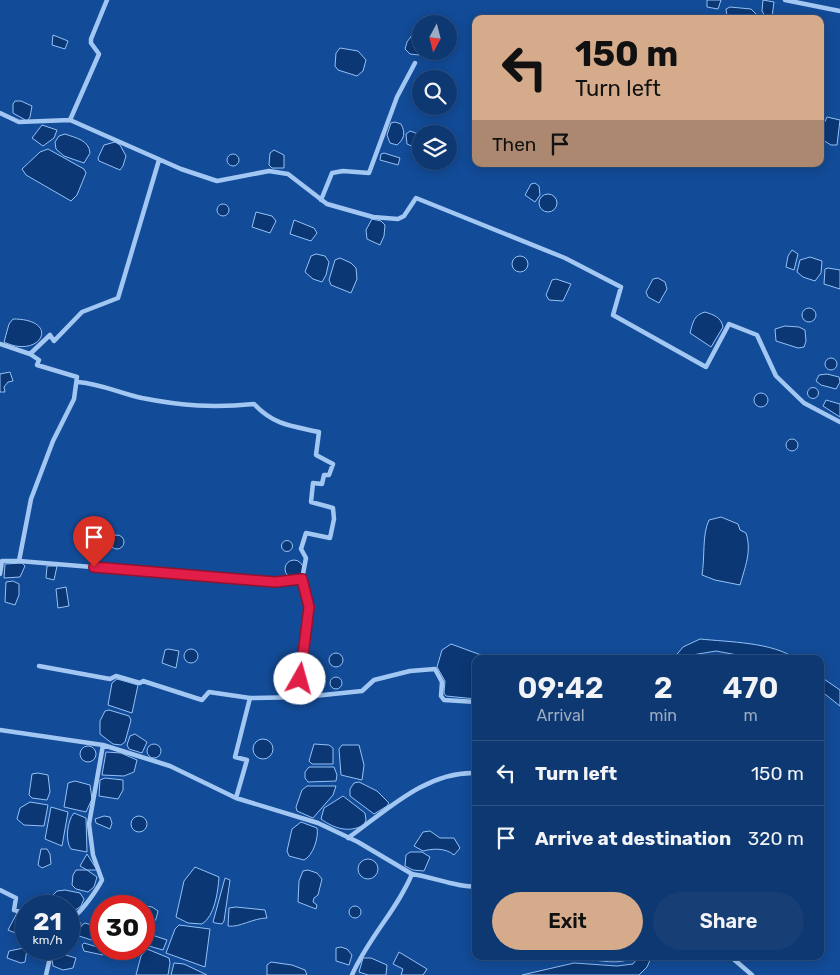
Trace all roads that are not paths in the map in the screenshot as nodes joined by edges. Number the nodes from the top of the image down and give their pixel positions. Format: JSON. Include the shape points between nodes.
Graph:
{"nodes":[{"id":1,"x":107,"y":0,"type":"edge"},
{"id":2,"x":786,"y":0,"type":"edge"},
{"id":3,"x":840,"y":11,"type":"edge"},
{"id":4,"x":415,"y":63,"type":"dead end"},
{"id":5,"x":0,"y":113,"type":"edge"},
{"id":6,"x":70,"y":120,"type":"junction"},
{"id":7,"x":159,"y":160,"type":"junction"},
{"id":8,"x":322,"y":200,"type":"junction"},
{"id":9,"x":0,"y":344,"type":"edge"},
{"id":10,"x":30,"y":354,"type":"junction"},
{"id":11,"x":78,"y":382,"type":"junction"},
{"id":12,"x":840,"y":422,"type":"edge"},
{"id":13,"x":19,"y":561,"type":"junction"},
{"id":14,"x":0,"y":574,"type":"edge"},
{"id":15,"x":302,"y":579,"type":"junction"},
{"id":16,"x":39,"y":666,"type":"dead end"},
{"id":17,"x":298,"y":697,"type":"junction"},
{"id":18,"x":250,"y":698,"type":"junction"},
{"id":19,"x":472,"y":702,"type":"edge"},
{"id":20,"x":0,"y":730,"type":"edge"},
{"id":21,"x":103,"y":745,"type":"junction"},
{"id":22,"x":472,"y":773,"type":"edge"},
{"id":23,"x":236,"y":798,"type":"junction"},
{"id":24,"x":348,"y":838,"type":"junction"},
{"id":25,"x":412,"y":874,"type":"junction"},
{"id":26,"x":472,"y":886,"type":"edge"},
{"id":27,"x":0,"y":890,"type":"edge"},
{"id":28,"x":15,"y":898,"type":"edge"},
{"id":29,"x":80,"y":912,"type":"edge"},
{"id":30,"x":49,"y":960,"type":"edge"},
{"id":31,"x":735,"y":960,"type":"edge"},
{"id":32,"x":46,"y":975,"type":"edge"},
{"id":33,"x":352,"y":975,"type":"edge"},
{"id":34,"x":752,"y":975,"type":"edge"}],
"edges":[{"from":1,"to":6,"type":"street","via":[[91,39],[100,54]]},
{"from":2,"to":3,"type":"street"},
{"from":4,"to":8,"type":"street","via":[[397,97],[368,172],[332,174]]},
{"from":5,"to":6,"type":"street","via":[[18,122]]},
{"from":6,"to":7,"type":"street"},
{"from":7,"to":8,"type":"street","via":[[217,181],[269,171],[288,174]]},
{"from":7,"to":10,"type":"street","via":[[118,298],[82,312],[54,341],[50,335]]},
{"from":8,"to":12,"type":"street","via":[[340,209],[398,219],[404,216],[416,198],[565,258],[621,287],[613,316],[706,367],[729,324],[757,335],[776,376],[804,403]]},
{"from":9,"to":10,"type":"street"},
{"from":10,"to":11,"type":"street","via":[[39,360],[37,365],[77,378]]},
{"from":11,"to":13,"type":"street","via":[[74,399],[53,441],[31,499]]},
{"from":11,"to":15,"type":"street","via":[[187,405],[216,408],[254,404],[266,416],[282,424],[319,432],[316,455],[333,464],[322,484],[313,483],[310,502],[333,508],[334,518],[330,538],[306,533],[301,549],[306,558]]},
{"from":13,"to":14,"type":"street","via":[[2,561]]},
{"from":13,"to":15,"type":"street","via":[[275,582]]},
{"from":15,"to":17,"type":"street","via":[[309,607]]},
{"from":16,"to":18,"type":"street","via":[[110,679],[116,676],[143,681],[202,700],[209,692]]},
{"from":17,"to":18,"type":"street"},
{"from":17,"to":19,"type":"street","via":[[362,691],[374,680],[435,669],[442,682],[441,696],[444,700]]},
{"from":18,"to":23,"type":"street","via":[[235,757],[247,760]]},
{"from":20,"to":21,"type":"street"},
{"from":21,"to":23,"type":"street","via":[[170,766]]},
{"from":21,"to":29,"type":"street","via":[[89,824],[93,855],[102,880]]},
{"from":22,"to":24,"type":"street","via":[[463,772],[410,792]]},
{"from":23,"to":24,"type":"street","via":[[318,823]]},
{"from":24,"to":25,"type":"street"},
{"from":25,"to":26,"type":"street"},
{"from":25,"to":33,"type":"street","via":[[403,896],[361,954]]},
{"from":27,"to":28,"type":"street"},
{"from":30,"to":32,"type":"street"},
{"from":31,"to":34,"type":"street"}]}
